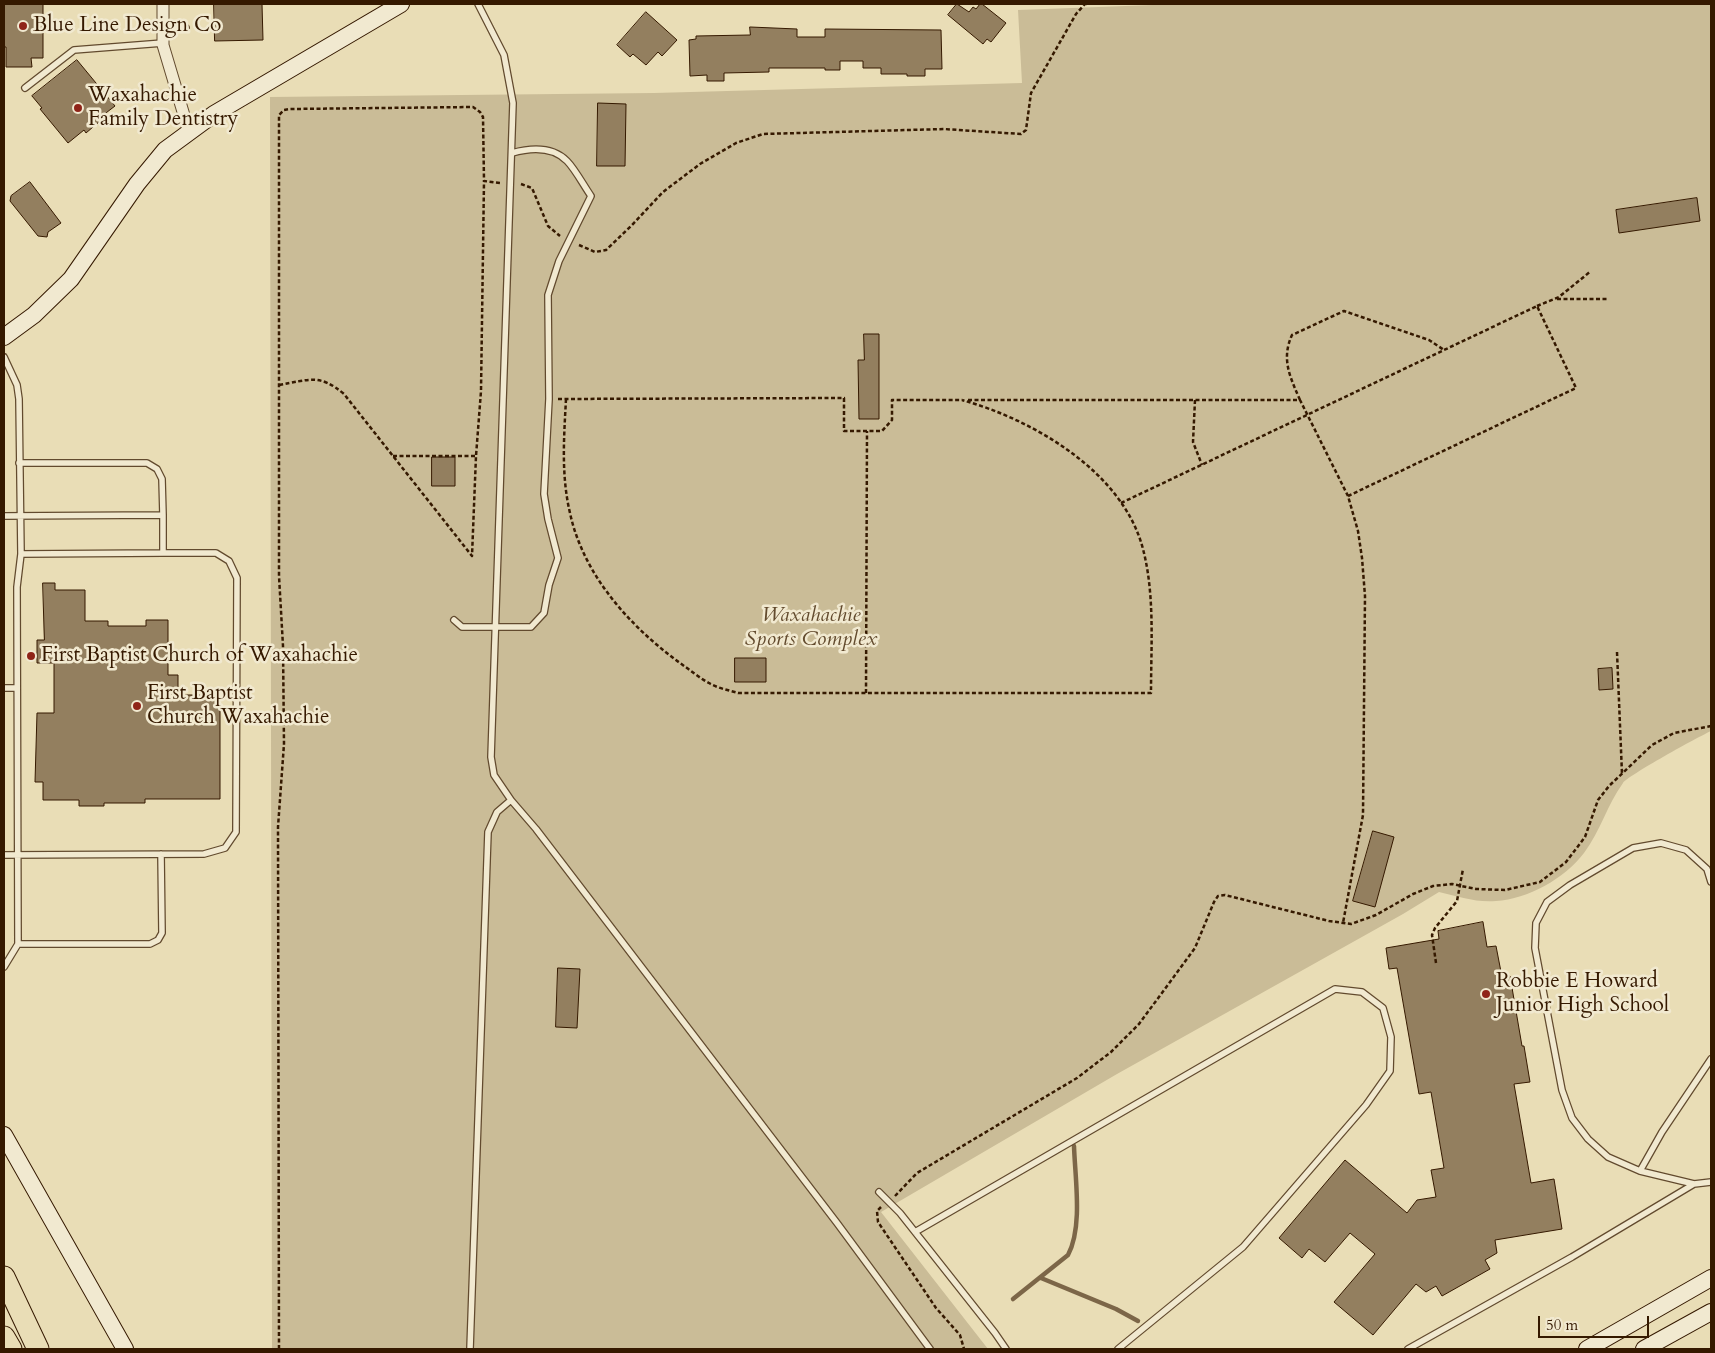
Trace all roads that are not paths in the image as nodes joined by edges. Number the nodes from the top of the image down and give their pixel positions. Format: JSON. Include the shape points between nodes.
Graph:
{"nodes":[{"id":1,"x":163,"y":4,"type":"edge"},
{"id":2,"x":401,"y":4,"type":"edge"},
{"id":3,"x":478,"y":4,"type":"edge"},
{"id":4,"x":186,"y":28,"type":"dead end"},
{"id":5,"x":163,"y":29,"type":"junction"},
{"id":6,"x":163,"y":43,"type":"junction"},
{"id":7,"x":25,"y":88,"type":"dead end"},
{"id":8,"x":189,"y":132,"type":"junction"},
{"id":9,"x":512,"y":153,"type":"junction"},
{"id":10,"x":4,"y":336,"type":"edge"},
{"id":11,"x":4,"y":357,"type":"edge"},
{"id":12,"x":19,"y":463,"type":"junction"},
{"id":13,"x":162,"y":515,"type":"junction"},
{"id":14,"x":4,"y":516,"type":"edge"},
{"id":15,"x":20,"y":516,"type":"junction"},
{"id":16,"x":163,"y":553,"type":"junction"},
{"id":17,"x":21,"y":554,"type":"junction"},
{"id":18,"x":454,"y":620,"type":"dead end"},
{"id":19,"x":495,"y":627,"type":"junction"},
{"id":20,"x":4,"y":688,"type":"edge"},
{"id":21,"x":17,"y":688,"type":"junction"},
{"id":22,"x":511,"y":800,"type":"junction"},
{"id":23,"x":161,"y":854,"type":"junction"},
{"id":24,"x":4,"y":855,"type":"edge"},
{"id":25,"x":17,"y":855,"type":"junction"},
{"id":26,"x":1711,"y":882,"type":"edge"},
{"id":27,"x":18,"y":944,"type":"junction"},
{"id":28,"x":4,"y":967,"type":"edge"},
{"id":29,"x":1711,"y":1059,"type":"edge"},
{"id":30,"x":4,"y":1135,"type":"edge"},
{"id":31,"x":1640,"y":1171,"type":"junction"},
{"id":32,"x":1711,"y":1182,"type":"edge"},
{"id":33,"x":1694,"y":1184,"type":"junction"},
{"id":34,"x":879,"y":1192,"type":"dead end"},
{"id":35,"x":915,"y":1232,"type":"junction"},
{"id":36,"x":4,"y":1277,"type":"edge"},
{"id":37,"x":1711,"y":1278,"type":"edge"},
{"id":38,"x":1711,"y":1312,"type":"edge"},
{"id":39,"x":4,"y":1337,"type":"edge"},
{"id":40,"x":11,"y":1349,"type":"edge"},
{"id":41,"x":38,"y":1349,"type":"edge"},
{"id":42,"x":126,"y":1349,"type":"edge"},
{"id":43,"x":470,"y":1349,"type":"edge"},
{"id":44,"x":930,"y":1349,"type":"edge"},
{"id":45,"x":1006,"y":1349,"type":"edge"},
{"id":46,"x":1118,"y":1349,"type":"edge"},
{"id":47,"x":1408,"y":1349,"type":"edge"},
{"id":48,"x":1587,"y":1349,"type":"edge"},
{"id":49,"x":1644,"y":1349,"type":"edge"}],
"edges":[{"from":1,"to":5,"type":"street"},
{"from":2,"to":8,"type":"street"},
{"from":3,"to":9,"type":"lane","via":[[504,55],[513,103]]},
{"from":4,"to":5,"type":"lane"},
{"from":5,"to":6,"type":"street"},
{"from":6,"to":7,"type":"lane","via":[[74,50]]},
{"from":6,"to":8,"type":"street"},
{"from":8,"to":10,"type":"street","via":[[165,150],[136,184],[71,279],[34,315]]},
{"from":9,"to":19,"type":"lane"},
{"from":9,"to":19,"type":"lane","via":[[528,148],[549,151],[567,160],[591,196],[559,261],[548,295],[549,399],[544,494],[558,558],[544,613],[531,627]]},
{"from":11,"to":12,"type":"lane","via":[[17,386]]},
{"from":12,"to":13,"type":"lane","via":[[148,463],[157,469],[162,479]]},
{"from":12,"to":15,"type":"lane"},
{"from":13,"to":15,"type":"lane"},
{"from":13,"to":16,"type":"lane"},
{"from":14,"to":15,"type":"lane"},
{"from":15,"to":17,"type":"lane"},
{"from":16,"to":17,"type":"lane"},
{"from":16,"to":23,"type":"lane","via":[[216,553],[229,562],[237,578],[236,832],[226,848],[204,854]]},
{"from":17,"to":21,"type":"lane","via":[[17,587]]},
{"from":18,"to":19,"type":"lane","via":[[462,627]]},
{"from":19,"to":22,"type":"lane","via":[[491,758],[494,775]]},
{"from":20,"to":21,"type":"lane"},
{"from":21,"to":25,"type":"lane"},
{"from":22,"to":43,"type":"lane","via":[[497,812],[488,832]]},
{"from":22,"to":44,"type":"lane","via":[[837,1223]]},
{"from":23,"to":25,"type":"lane"},
{"from":23,"to":27,"type":"lane","via":[[162,933],[158,940],[150,944]]},
{"from":24,"to":25,"type":"lane"},
{"from":25,"to":27,"type":"lane"},
{"from":26,"to":31,"type":"lane","via":[[1707,869],[1686,850],[1661,843],[1633,848],[1547,902],[1536,923],[1535,948],[1562,1090],[1572,1118],[1608,1157]]},
{"from":27,"to":28,"type":"lane"},
{"from":29,"to":31,"type":"lane"},
{"from":30,"to":42,"type":"street"},
{"from":31,"to":33,"type":"lane"},
{"from":32,"to":33,"type":"lane"},
{"from":33,"to":47,"type":"lane"},
{"from":34,"to":35,"type":"lane"},
{"from":35,"to":45,"type":"lane"},
{"from":35,"to":46,"type":"lane","via":[[1335,989],[1362,992],[1383,1008],[1391,1037],[1390,1071],[1366,1104],[1243,1247]]},
{"from":36,"to":41,"type":"highway"},
{"from":37,"to":48,"type":"street"},
{"from":38,"to":49,"type":"street"},
{"from":39,"to":40,"type":"highway"}]}
